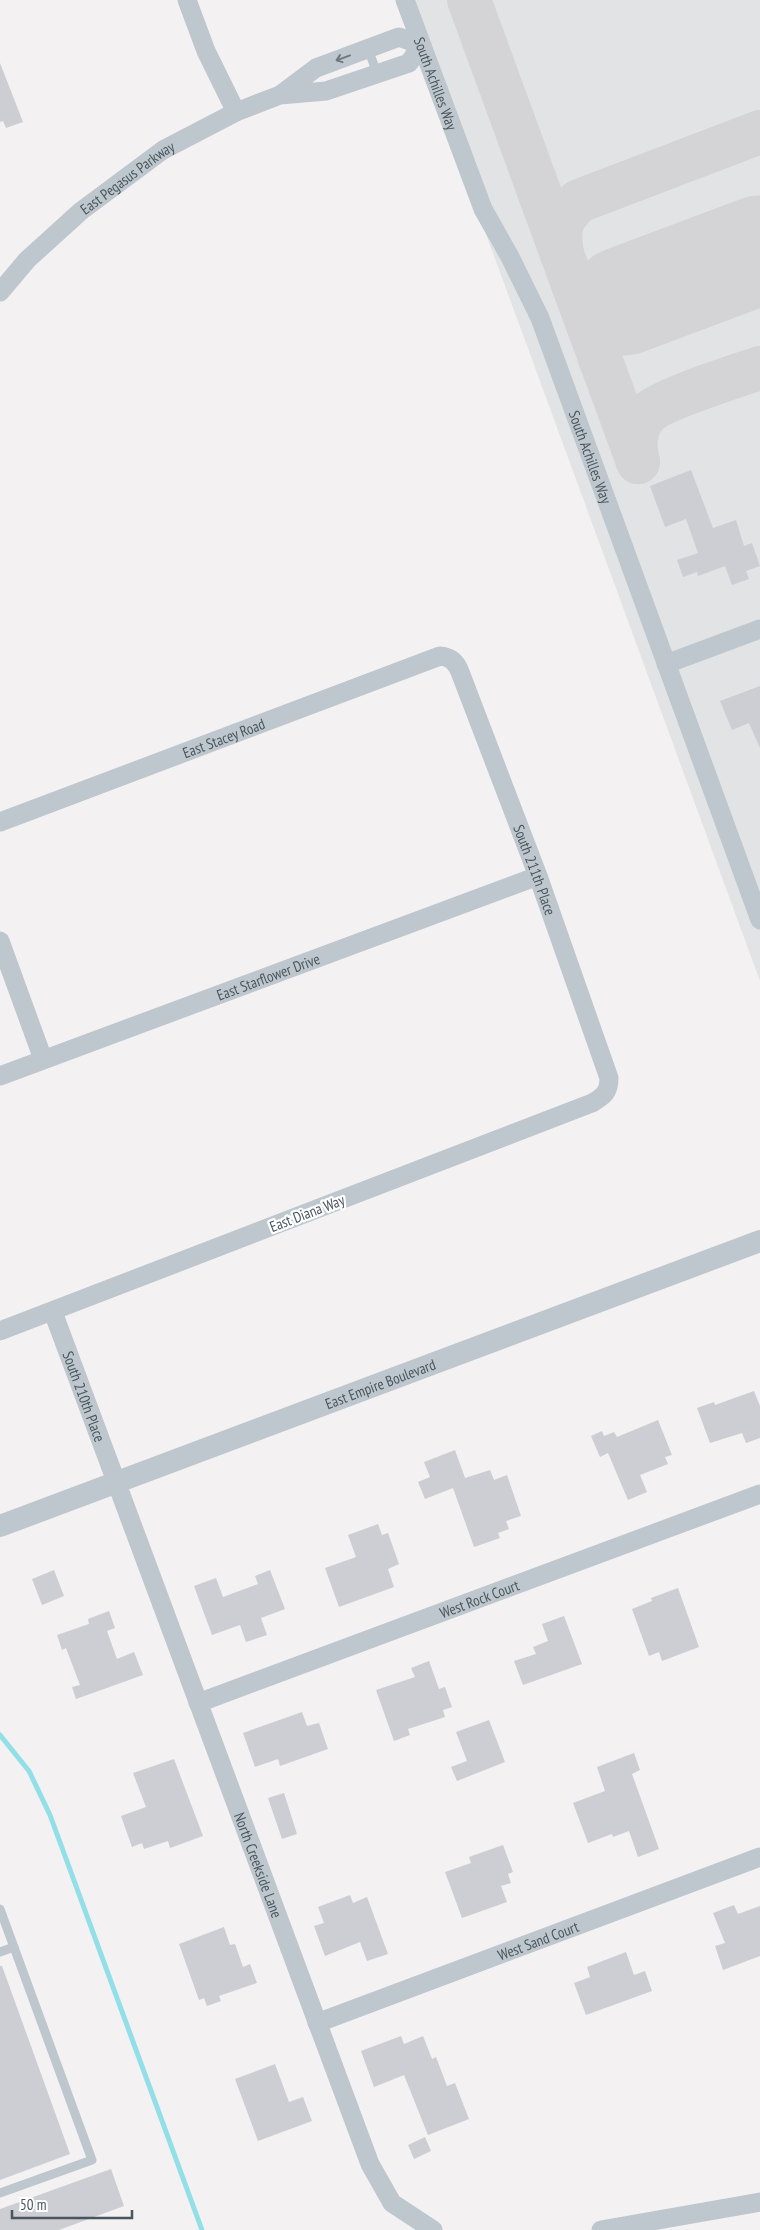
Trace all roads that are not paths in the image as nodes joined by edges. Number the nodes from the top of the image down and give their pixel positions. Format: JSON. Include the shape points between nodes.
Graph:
{"nodes":[{"id":1,"x":188,"y":0,"type":"edge"},
{"id":2,"x":405,"y":0,"type":"edge"},
{"id":3,"x":421,"y":45,"type":"junction"},
{"id":4,"x":368,"y":49,"type":"junction"},
{"id":5,"x":377,"y":73,"type":"junction"},
{"id":6,"x":280,"y":95,"type":"junction"},
{"id":7,"x":236,"y":112,"type":"junction"},
{"id":8,"x":0,"y":292,"type":"edge"},
{"id":9,"x":760,"y":629,"type":"edge"},
{"id":10,"x":448,"y":657,"type":"joint"},
{"id":11,"x":666,"y":664,"type":"junction"},
{"id":12,"x":0,"y":822,"type":"edge"},
{"id":13,"x":538,"y":876,"type":"junction"},
{"id":14,"x":760,"y":920,"type":"edge"},
{"id":15,"x":0,"y":940,"type":"edge"},
{"id":16,"x":43,"y":1059,"type":"junction"},
{"id":17,"x":0,"y":1076,"type":"edge"},
{"id":18,"x":609,"y":1087,"type":"joint"},
{"id":19,"x":760,"y":1242,"type":"edge"},
{"id":20,"x":53,"y":1312,"type":"junction"},
{"id":21,"x":0,"y":1331,"type":"edge"},
{"id":22,"x":115,"y":1482,"type":"junction"},
{"id":23,"x":760,"y":1494,"type":"edge"},
{"id":24,"x":0,"y":1526,"type":"edge"},
{"id":25,"x":198,"y":1703,"type":"junction"},
{"id":26,"x":760,"y":1857,"type":"edge"},
{"id":27,"x":0,"y":1909,"type":"edge"},
{"id":28,"x":14,"y":1947,"type":"junction"},
{"id":29,"x":0,"y":1952,"type":"edge"},
{"id":30,"x":317,"y":2023,"type":"junction"},
{"id":31,"x":0,"y":2194,"type":"edge"},
{"id":32,"x":760,"y":2202,"type":"edge"},
{"id":33,"x":432,"y":2230,"type":"edge"},
{"id":34,"x":601,"y":2230,"type":"edge"}],
"edges":[{"from":1,"to":7,"type":"street","via":[[206,51]]},
{"from":2,"to":3,"type":"street","name":"South Achilles Way"},
{"from":3,"to":4,"type":"street","name":"East Pegasus Parkway","via":[[400,37]]},
{"from":3,"to":5,"type":"street","name":"East Pegasus Parkway","via":[[409,63]]},
{"from":3,"to":11,"type":"street","name":"South Achilles Way","via":[[483,209],[540,318]]},
{"from":4,"to":5,"type":"lane"},
{"from":4,"to":6,"type":"street","name":"East Pegasus Parkway","one_way":true,"via":[[316,68]]},
{"from":5,"to":6,"type":"street","name":"East Pegasus Parkway","via":[[326,91]]},
{"from":6,"to":7,"type":"street","name":"East Pegasus Parkway"},
{"from":7,"to":8,"type":"street","name":"East Pegasus Parkway","via":[[162,150],[132,171],[74,217],[28,260]]},
{"from":9,"to":11,"type":"street"},
{"from":10,"to":12,"type":"street","name":"East Stacey Road","via":[[440,656]]},
{"from":10,"to":13,"type":"street","name":"South 211th Place","via":[[456,662]]},
{"from":11,"to":14,"type":"street","name":"South Achilles Way"},
{"from":13,"to":16,"type":"street","name":"East Starflower Drive"},
{"from":13,"to":18,"type":"street","name":"South 211th Place","via":[[609,1078]]},
{"from":15,"to":16,"type":"street"},
{"from":16,"to":17,"type":"street","name":"East Starflower Drive"},
{"from":18,"to":20,"type":"street","name":"East Diana Way","via":[[592,1103]]},
{"from":19,"to":22,"type":"street","name":"East Empire Boulevard"},
{"from":20,"to":21,"type":"street","name":"East Diana Way"},
{"from":20,"to":22,"type":"street","name":"South 210th Place"},
{"from":22,"to":24,"type":"street","name":"East Empire Boulevard"},
{"from":22,"to":25,"type":"street","name":"North Creekside Lane"},
{"from":23,"to":25,"type":"street","name":"West Rock Court"},
{"from":25,"to":30,"type":"street","name":"North Creekside Lane"},
{"from":26,"to":30,"type":"street","name":"West Sand Court"},
{"from":27,"to":28,"type":"lane"},
{"from":28,"to":29,"type":"lane"},
{"from":28,"to":31,"type":"lane","via":[[92,2160]]},
{"from":30,"to":33,"type":"street","name":"North Creekside Lane","via":[[370,2164],[392,2202]]},
{"from":32,"to":34,"type":"street"}]}
